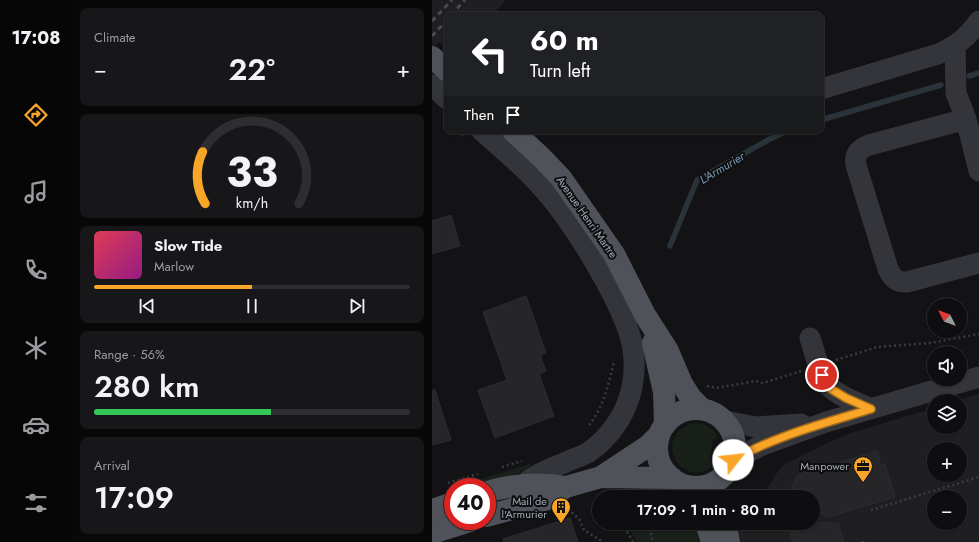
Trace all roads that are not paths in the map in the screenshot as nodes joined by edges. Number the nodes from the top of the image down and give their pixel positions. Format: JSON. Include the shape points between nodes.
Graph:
{"nodes":[{"id":1,"x":979,"y":21,"type":"edge"},
{"id":2,"x":955,"y":46,"type":"junction"},
{"id":3,"x":432,"y":57,"type":"edge"},
{"id":4,"x":444,"y":68,"type":"edge"},
{"id":5,"x":432,"y":85,"type":"edge"},
{"id":6,"x":824,"y":88,"type":"edge"},
{"id":7,"x":444,"y":96,"type":"edge"},
{"id":8,"x":966,"y":119,"type":"junction"},
{"id":9,"x":485,"y":134,"type":"edge"},
{"id":10,"x":516,"y":134,"type":"edge"},
{"id":11,"x":979,"y":171,"type":"edge"},
{"id":12,"x":979,"y":263,"type":"edge"},
{"id":13,"x":645,"y":315,"type":"junction"},
{"id":14,"x":810,"y":338,"type":"dead end"},
{"id":15,"x":979,"y":377,"type":"edge"},
{"id":16,"x":702,"y":409,"type":"junction"},
{"id":17,"x":871,"y":409,"type":"junction"},
{"id":18,"x":725,"y":421,"type":"junction"},
{"id":19,"x":826,"y":422,"type":"junction"},
{"id":20,"x":662,"y":430,"type":"junction"},
{"id":21,"x":729,"y":468,"type":"junction"},
{"id":22,"x":601,"y":477,"type":"junction"},
{"id":23,"x":524,"y":484,"type":"junction"},
{"id":24,"x":496,"y":486,"type":"edge"},
{"id":25,"x":684,"y":487,"type":"edge"},
{"id":26,"x":722,"y":490,"type":"edge"},
{"id":27,"x":565,"y":496,"type":"junction"},
{"id":28,"x":444,"y":499,"type":"edge"},
{"id":29,"x":432,"y":510,"type":"edge"},
{"id":30,"x":496,"y":514,"type":"edge"},
{"id":31,"x":444,"y":529,"type":"edge"},
{"id":32,"x":708,"y":530,"type":"edge"},
{"id":33,"x":727,"y":530,"type":"edge"},
{"id":34,"x":432,"y":533,"type":"edge"},
{"id":35,"x":712,"y":542,"type":"edge"},
{"id":36,"x":730,"y":542,"type":"edge"}],
"edges":[{"from":1,"to":2,"type":"street","via":[[971,33]]},
{"from":2,"to":6,"type":"street","via":[[938,54]]},
{"from":2,"to":8,"type":"street","via":[[956,93]]},
{"from":3,"to":4,"type":"main road"},
{"from":5,"to":7,"type":"street"},
{"from":8,"to":11,"type":"street"},
{"from":8,"to":12,"type":"street","via":[[870,145],[862,148],[855,159],[888,269],[895,280],[907,282]]},
{"from":9,"to":23,"type":"street","via":[[524,168],[574,227],[618,306],[633,349],[632,392],[615,426],[588,452],[533,477]]},
{"from":10,"to":13,"type":"main road","name":"Avenue Henri Martre","via":[[561,178],[614,254]]},
{"from":13,"to":16,"type":"main road","name":"Avenue Henri Martre","via":[[668,351],[682,384]]},
{"from":13,"to":20,"type":"main road","name":"Avenue Henri Martre","via":[[664,392]]},
{"from":14,"to":17,"type":"street","via":[[822,375],[831,389]]},
{"from":15,"to":17,"type":"street"},
{"from":16,"to":18,"type":"main road","via":[[718,415]]},
{"from":16,"to":20,"type":"main road","via":[[681,412]]},
{"from":17,"to":19,"type":"street"},
{"from":18,"to":19,"type":"street","via":[[756,427]]},
{"from":18,"to":21,"type":"main road","via":[[735,440],[736,450]]},
{"from":19,"to":21,"type":"street","via":[[760,446]]},
{"from":20,"to":22,"type":"main road","via":[[648,446]]},
{"from":20,"to":25,"type":"main road","via":[[657,445],[660,464],[665,472]]},
{"from":21,"to":25,"type":"main road","via":[[716,482],[707,486]]},
{"from":21,"to":26,"type":"main road"},
{"from":22,"to":25,"type":"main road"},
{"from":22,"to":27,"type":"main road"},
{"from":23,"to":24,"type":"main road","via":[[502,488]]},
{"from":23,"to":27,"type":"main road","via":[[548,483]]},
{"from":27,"to":30,"type":"main road"},
{"from":28,"to":29,"type":"main road"},
{"from":31,"to":34,"type":"main road"},
{"from":32,"to":35,"type":"main road"},
{"from":33,"to":36,"type":"main road"}]}
